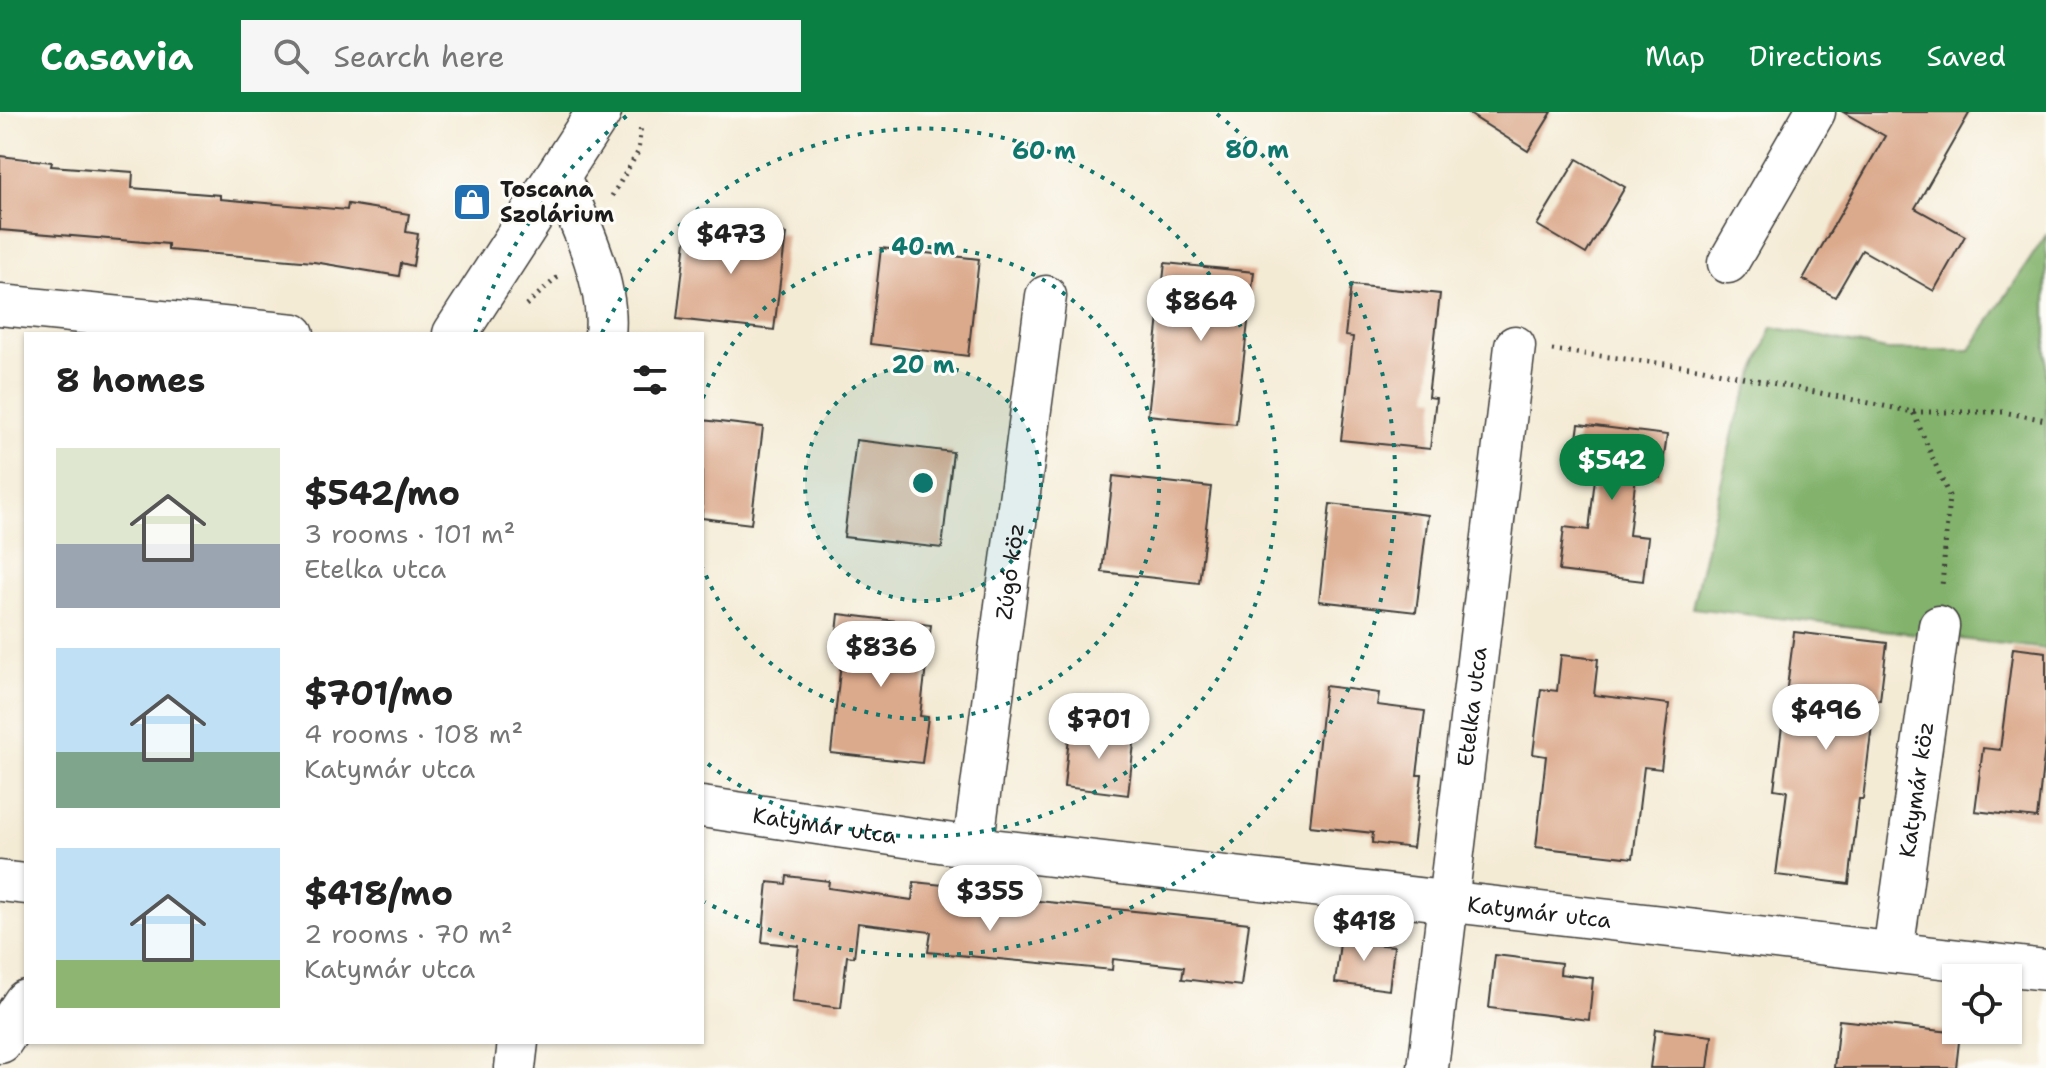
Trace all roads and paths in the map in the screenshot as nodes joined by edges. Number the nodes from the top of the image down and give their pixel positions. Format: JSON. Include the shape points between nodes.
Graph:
{"nodes":[{"id":1,"x":599,"y":112,"type":"edge"},
{"id":2,"x":1815,"y":112,"type":"edge"},
{"id":3,"x":559,"y":175,"type":"junction"},
{"id":4,"x":1728,"y":263,"type":"dead end"},
{"id":5,"x":1046,"y":296,"type":"dead end"},
{"id":6,"x":0,"y":305,"type":"edge"},
{"id":7,"x":274,"y":332,"type":"edge"},
{"id":8,"x":456,"y":332,"type":"edge"},
{"id":9,"x":605,"y":332,"type":"edge"},
{"id":10,"x":1515,"y":346,"type":"joint"},
{"id":11,"x":1913,"y":412,"type":"junction"},
{"id":12,"x":2046,"y":420,"type":"edge"},
{"id":13,"x":1939,"y":626,"type":"joint"},
{"id":14,"x":704,"y":807,"type":"edge"},
{"id":15,"x":973,"y":847,"type":"junction"},
{"id":16,"x":0,"y":881,"type":"edge"},
{"id":17,"x":24,"y":884,"type":"edge"},
{"id":18,"x":1449,"y":901,"type":"junction"},
{"id":19,"x":1893,"y":952,"type":"junction"},
{"id":20,"x":2046,"y":970,"type":"edge"},
{"id":21,"x":24,"y":1005,"type":"edge"},
{"id":22,"x":0,"y":1041,"type":"edge"},
{"id":23,"x":518,"y":1044,"type":"edge"},
{"id":24,"x":515,"y":1068,"type":"edge"},
{"id":25,"x":1428,"y":1068,"type":"edge"}],
"edges":[{"from":1,"to":3,"type":"street"},
{"from":2,"to":4,"type":"street"},
{"from":3,"to":8,"type":"street"},
{"from":3,"to":9,"type":"street","via":[[587,237],[607,315]]},
{"from":5,"to":15,"type":"street","name":"Zúgó köz"},
{"from":6,"to":7,"type":"street"},
{"from":10,"to":11,"type":"path","via":[[1698,368]]},
{"from":10,"to":18,"type":"street","name":"Etelka utca"},
{"from":11,"to":12,"type":"path","via":[[2003,412]]},
{"from":11,"to":13,"type":"path","via":[[1949,496]]},
{"from":13,"to":19,"type":"street","name":"Katymár köz"},
{"from":14,"to":15,"type":"street","name":"Katymár utca"},
{"from":15,"to":18,"type":"street","name":"Katymár utca"},
{"from":16,"to":17,"type":"street"},
{"from":18,"to":19,"type":"street","name":"Katymár utca"},
{"from":18,"to":25,"type":"street","name":"Etelka utca"},
{"from":19,"to":20,"type":"street","name":"Katymár utca"},
{"from":21,"to":22,"type":"street"},
{"from":23,"to":24,"type":"street"}]}
